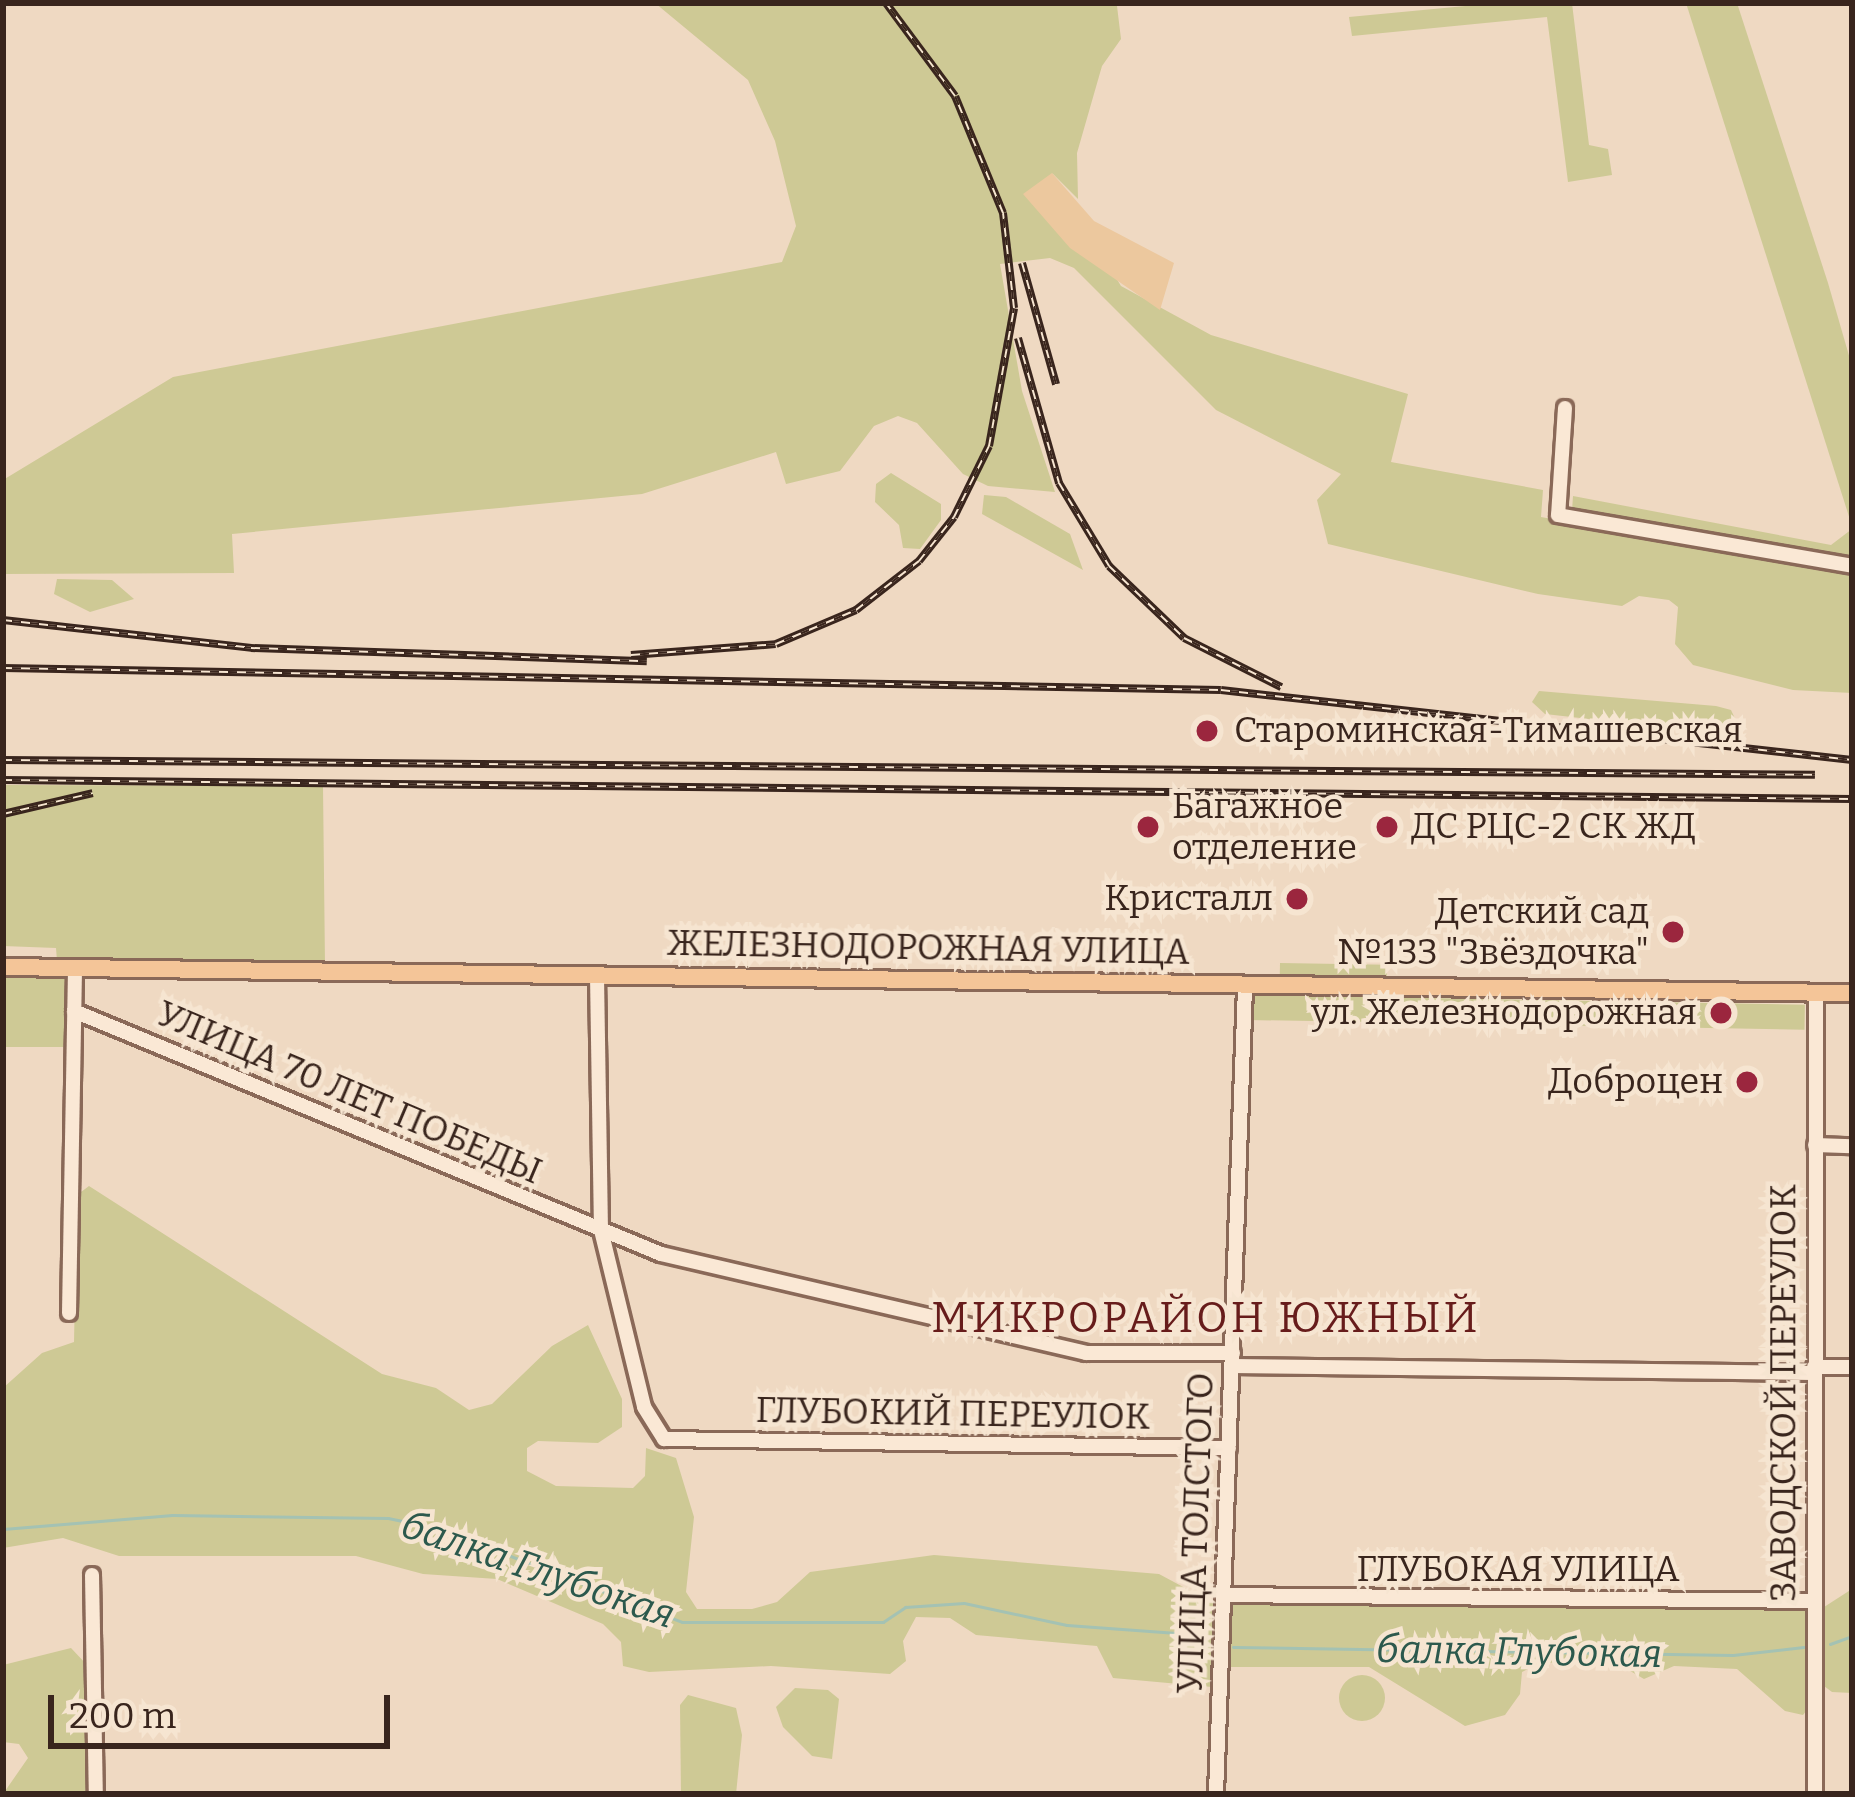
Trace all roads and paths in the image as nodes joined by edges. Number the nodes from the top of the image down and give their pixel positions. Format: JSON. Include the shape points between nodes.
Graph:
{"nodes":[{"id":1,"x":1564,"y":408,"type":"dead end"},
{"id":2,"x":1852,"y":566,"type":"edge"},
{"id":3,"x":3,"y":967,"type":"edge"},
{"id":4,"x":75,"y":969,"type":"junction"},
{"id":5,"x":596,"y":976,"type":"junction"},
{"id":6,"x":1245,"y":986,"type":"junction"},
{"id":7,"x":1816,"y":993,"type":"junction"},
{"id":8,"x":1852,"y":993,"type":"edge"},
{"id":9,"x":74,"y":1011,"type":"junction"},
{"id":10,"x":1815,"y":1145,"type":"junction"},
{"id":11,"x":1852,"y":1146,"type":"edge"},
{"id":12,"x":602,"y":1230,"type":"junction"},
{"id":13,"x":69,"y":1313,"type":"dead end"},
{"id":14,"x":1232,"y":1359,"type":"junction"},
{"id":15,"x":1852,"y":1367,"type":"edge"},
{"id":16,"x":1814,"y":1370,"type":"junction"},
{"id":17,"x":1229,"y":1448,"type":"junction"},
{"id":18,"x":92,"y":1575,"type":"dead end"},
{"id":19,"x":1223,"y":1594,"type":"junction"},
{"id":20,"x":1813,"y":1601,"type":"junction"},
{"id":21,"x":96,"y":1794,"type":"edge"},
{"id":22,"x":1216,"y":1794,"type":"edge"},
{"id":23,"x":1815,"y":1794,"type":"edge"}],
"edges":[{"from":1,"to":2,"type":"street","via":[[1558,515]]},
{"from":3,"to":4,"type":"main road","name":"ЖЕЛЕЗНОДОРОЖНАЯ УЛИЦА"},
{"from":4,"to":5,"type":"main road","name":"ЖЕЛЕЗНОДОРОЖНАЯ УЛИЦА"},
{"from":4,"to":9,"type":"street"},
{"from":5,"to":6,"type":"main road","name":"ЖЕЛЕЗНОДОРОЖНАЯ УЛИЦА"},
{"from":5,"to":12,"type":"street"},
{"from":6,"to":7,"type":"main road","name":"ЖЕЛЕЗНОДОРОЖНАЯ УЛИЦА"},
{"from":6,"to":14,"type":"street","name":"УЛИЦА ТОЛСТОГО"},
{"from":7,"to":8,"type":"main road","name":"ЖЕЛЕЗНОДОРОЖНАЯ УЛИЦА"},
{"from":7,"to":10,"type":"street","name":"ЗАВОДСКОЙ ПЕРЕУЛОК"},
{"from":9,"to":12,"type":"street","name":"УЛИЦА 70 ЛЕТ ПОБЕДЫ"},
{"from":9,"to":13,"type":"street"},
{"from":10,"to":11,"type":"street"},
{"from":10,"to":16,"type":"street","name":"ЗАВОДСКОЙ ПЕРЕУЛОК"},
{"from":12,"to":14,"type":"street","name":"УЛИЦА 70 ЛЕТ ПОБЕДЫ","via":[[710,1267],[1086,1353]]},
{"from":12,"to":17,"type":"street","name":"ГЛУБОКИЙ ПЕРЕУЛОК","via":[[644,1407],[659,1435],[676,1441]]},
{"from":14,"to":16,"type":"street","name":"УЛИЦА 70 ЛЕТ ПОБЕДЫ"},
{"from":14,"to":17,"type":"street","name":"УЛИЦА ТОЛСТОГО"},
{"from":15,"to":16,"type":"street","name":"УЛИЦА 70 ЛЕТ ПОБЕДЫ"},
{"from":16,"to":20,"type":"street","name":"ЗАВОДСКОЙ ПЕРЕУЛОК"},
{"from":17,"to":19,"type":"street","name":"УЛИЦА ТОЛСТОГО"},
{"from":18,"to":21,"type":"street"},
{"from":19,"to":20,"type":"street","name":"ГЛУБОКАЯ УЛИЦА"},
{"from":19,"to":22,"type":"street","name":"УЛИЦА ТОЛСТОГО"},
{"from":20,"to":23,"type":"street","name":"ЗАВОДСКОЙ ПЕРЕУЛОК"}]}
